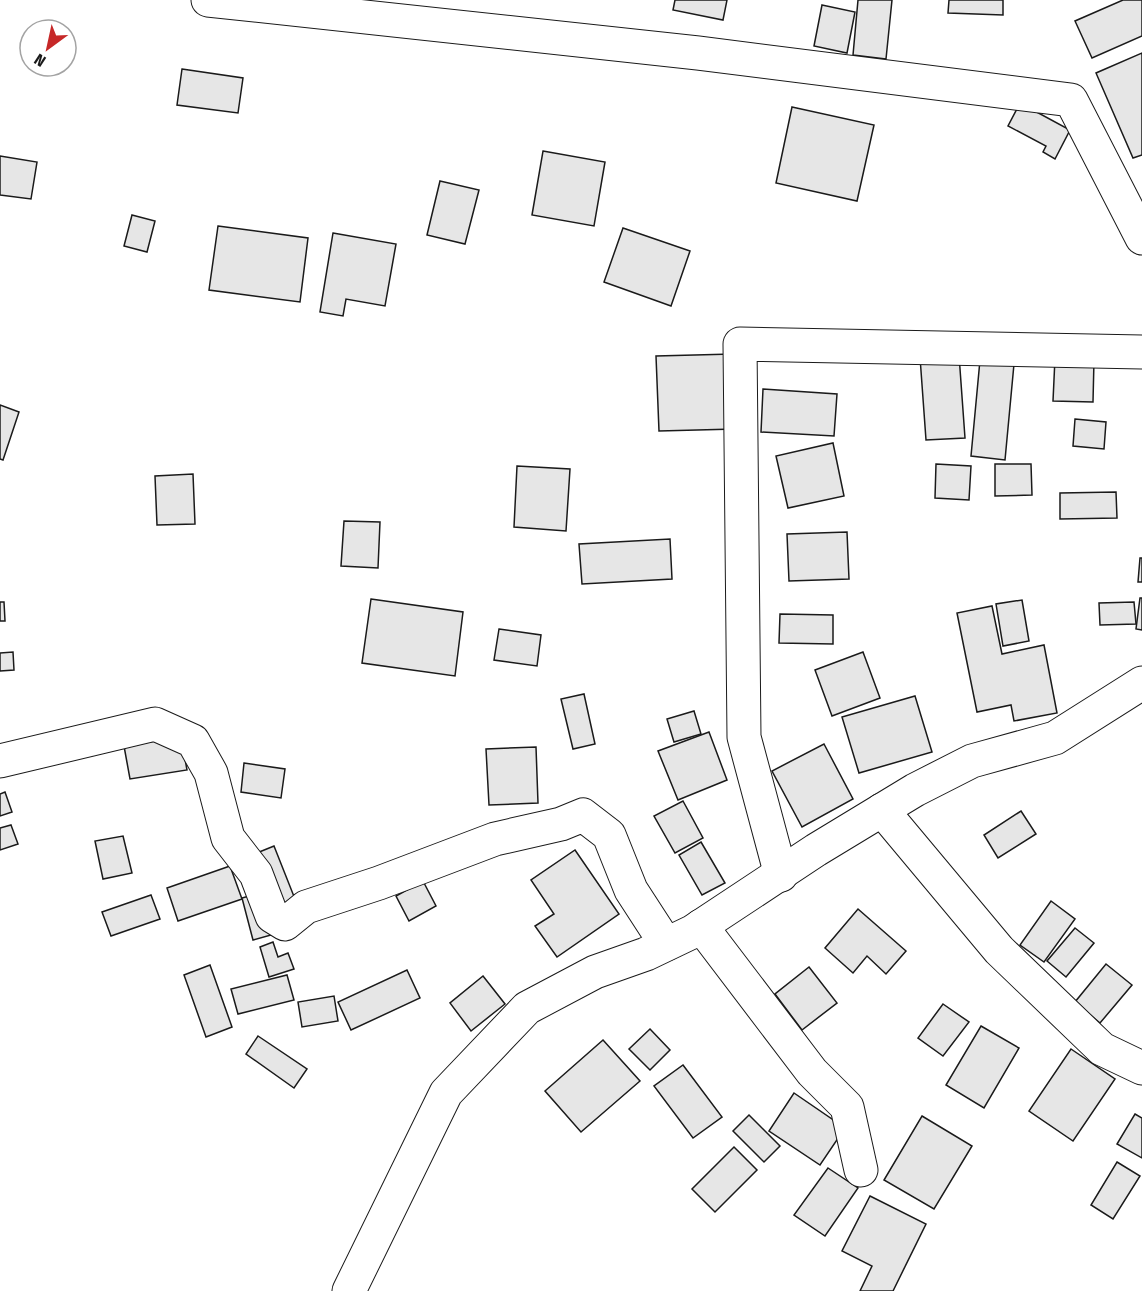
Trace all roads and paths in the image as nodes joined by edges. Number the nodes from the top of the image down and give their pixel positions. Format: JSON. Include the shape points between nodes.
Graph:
{"nodes":[{"id":1,"x":208,"y":0,"type":"edge"},
{"id":2,"x":1142,"y":238,"type":"edge"},
{"id":3,"x":1142,"y":352,"type":"edge"},
{"id":4,"x":1142,"y":683,"type":"edge"},
{"id":5,"x":0,"y":761,"type":"edge"},
{"id":6,"x":882,"y":810,"type":"junction"},
{"id":7,"x":781,"y":875,"type":"junction"},
{"id":8,"x":702,"y":926,"type":"junction"},
{"id":9,"x":666,"y":944,"type":"junction"},
{"id":10,"x":1142,"y":1068,"type":"edge"},
{"id":11,"x":861,"y":1170,"type":"dead end"},
{"id":12,"x":349,"y":1291,"type":"edge"}],
"edges":[{"from":1,"to":2,"type":"street","via":[[698,53],[1071,100]]},
{"from":3,"to":7,"type":"street","via":[[740,344],[744,737]]},
{"from":4,"to":6,"type":"street","via":[[1055,738],[972,761]]},
{"from":5,"to":9,"type":"street","via":[[155,724],[193,741],[211,773],[228,838],[256,874],[272,916],[285,924],[306,907],[495,839],[583,815],[609,835],[631,890]]},
{"from":6,"to":7,"type":"street"},
{"from":6,"to":10,"type":"street","via":[[999,950],[1102,1049]]},
{"from":7,"to":8,"type":"street"},
{"from":8,"to":9,"type":"street"},
{"from":8,"to":11,"type":"street","via":[[812,1072],[847,1107]]},
{"from":9,"to":12,"type":"street","via":[[595,972],[527,1008],[446,1093]]}]}
